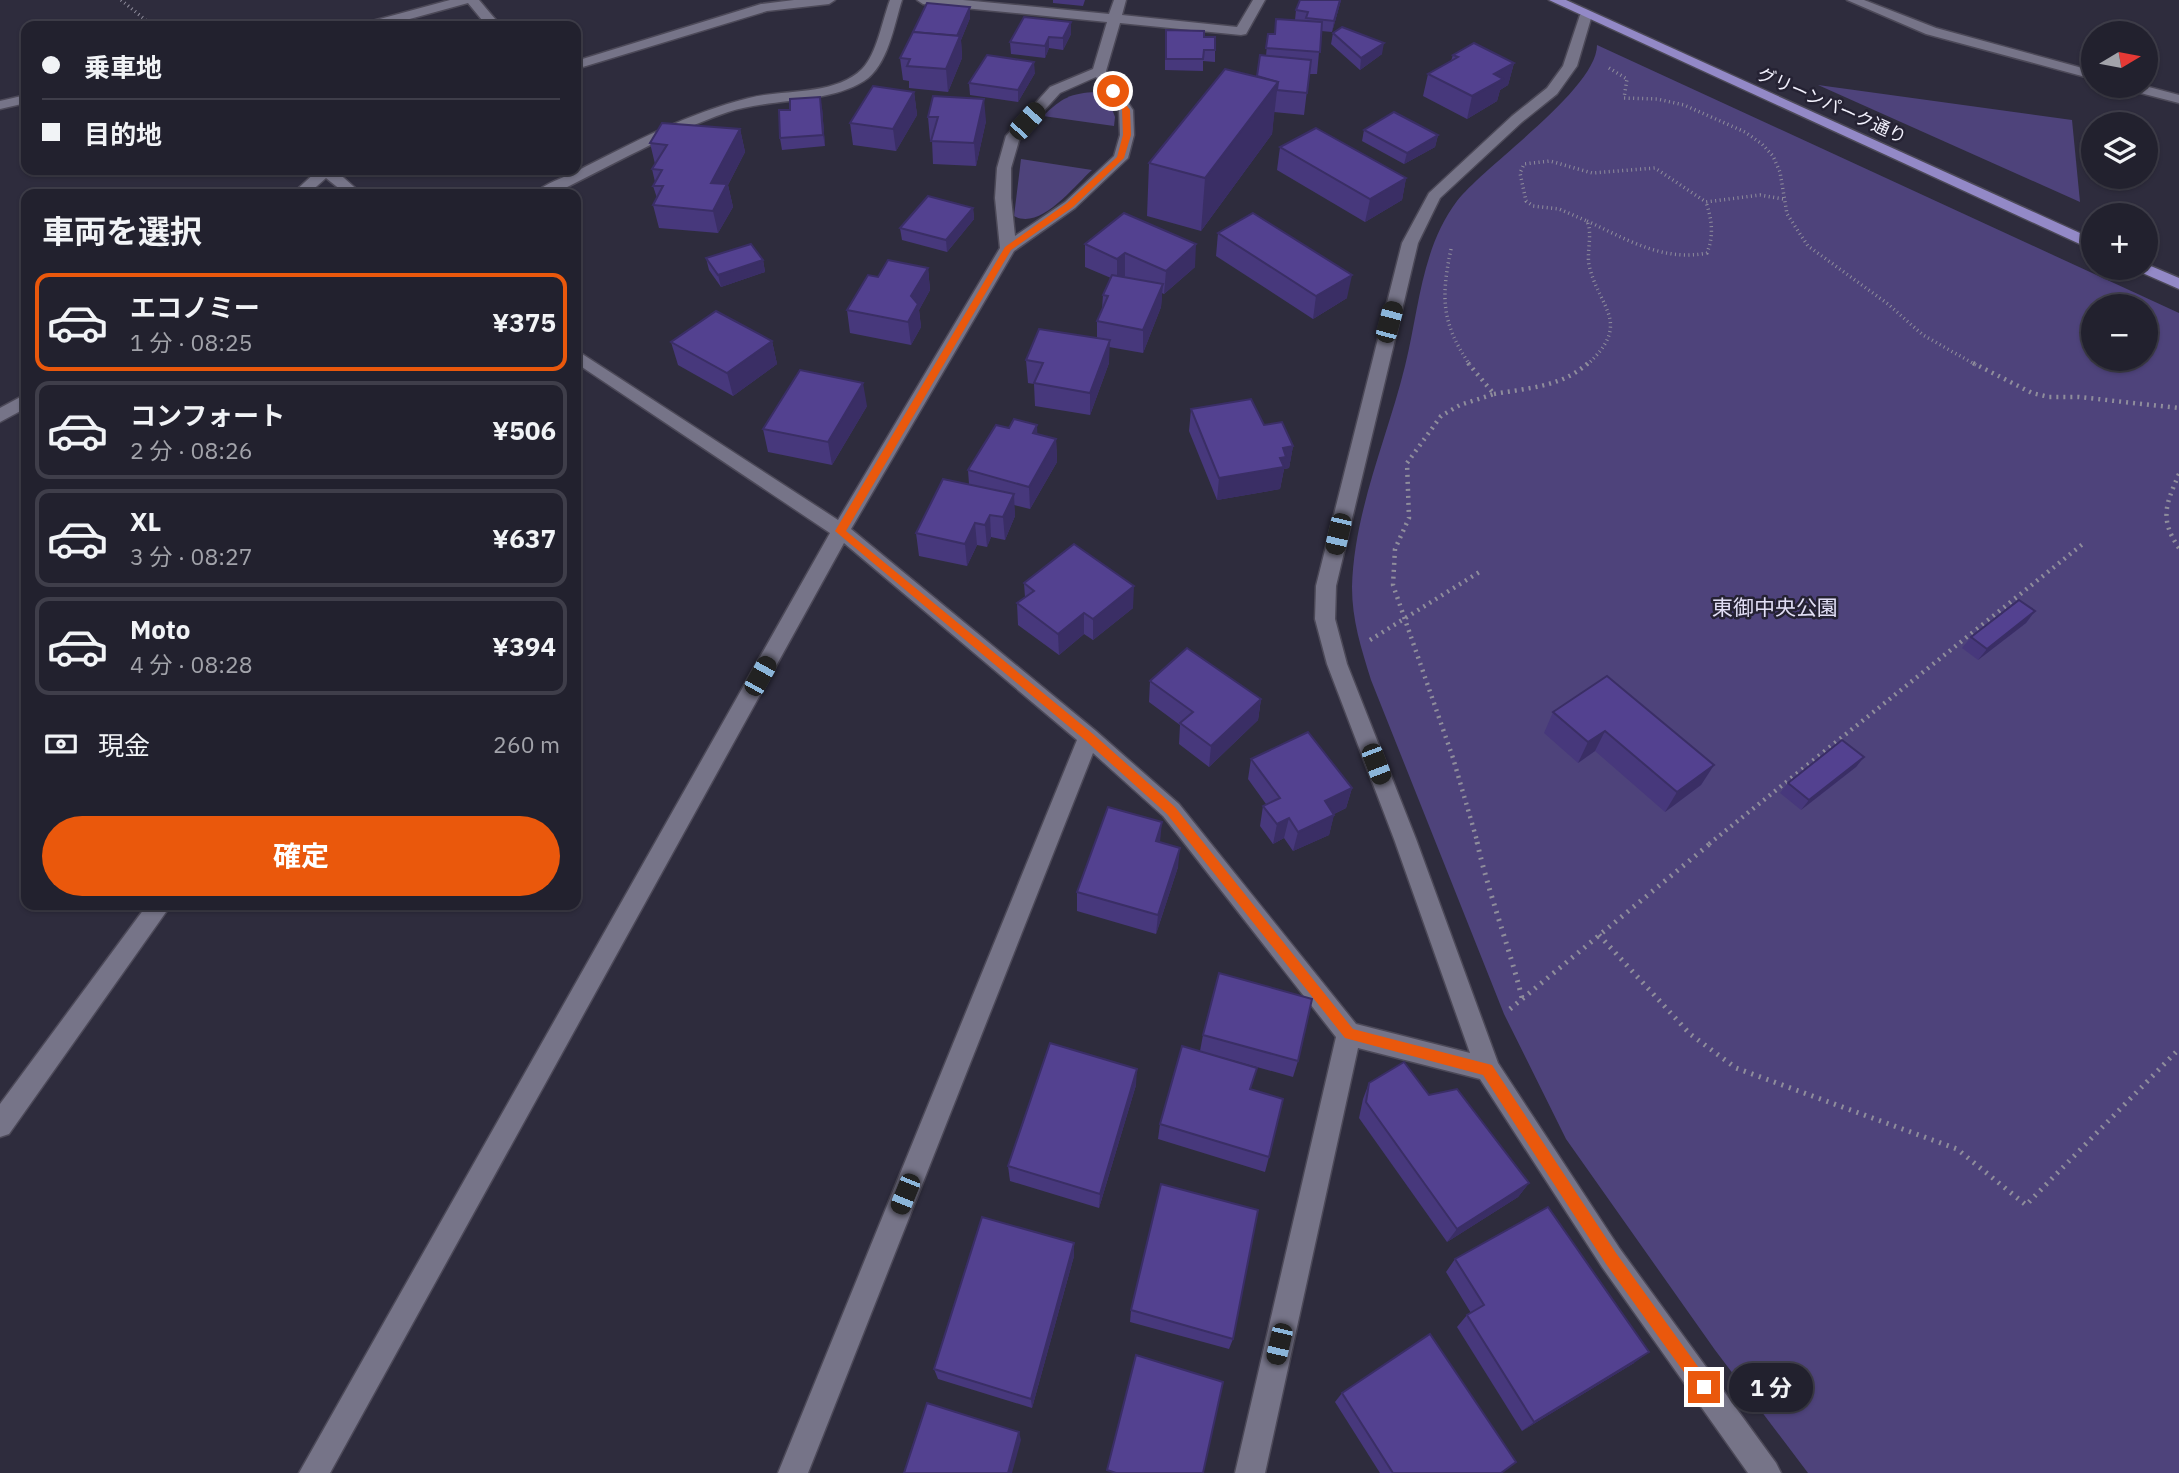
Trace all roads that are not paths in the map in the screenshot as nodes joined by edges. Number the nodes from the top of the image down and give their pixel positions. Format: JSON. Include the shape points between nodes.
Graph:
{"nodes":[{"id":1,"x":465,"y":0,"type":"edge"},
{"id":2,"x":472,"y":0,"type":"edge"},
{"id":3,"x":829,"y":0,"type":"edge"},
{"id":4,"x":896,"y":0,"type":"edge"},
{"id":5,"x":923,"y":0,"type":"edge"},
{"id":6,"x":1120,"y":0,"type":"edge"},
{"id":7,"x":1259,"y":0,"type":"edge"},
{"id":8,"x":1853,"y":0,"type":"edge"},
{"id":9,"x":1558,"y":1,"type":"edge"},
{"id":10,"x":1586,"y":15,"type":"junction"},
{"id":11,"x":1113,"y":18,"type":"junction"},
{"id":12,"x":388,"y":21,"type":"edge"},
{"id":13,"x":490,"y":21,"type":"edge"},
{"id":14,"x":581,"y":63,"type":"edge"},
{"id":15,"x":1099,"y":71,"type":"junction"},
{"id":16,"x":2081,"y":72,"type":"edge"},
{"id":17,"x":2158,"y":93,"type":"edge"},
{"id":18,"x":2179,"y":99,"type":"edge"},
{"id":19,"x":21,"y":100,"type":"edge"},
{"id":20,"x":0,"y":105,"type":"edge"},
{"id":21,"x":320,"y":175,"type":"edge"},
{"id":22,"x":332,"y":175,"type":"edge"},
{"id":23,"x":305,"y":189,"type":"edge"},
{"id":24,"x":349,"y":189,"type":"edge"},
{"id":25,"x":552,"y":189,"type":"edge"},
{"id":26,"x":2081,"y":240,"type":"edge"},
{"id":27,"x":1008,"y":248,"type":"junction"},
{"id":28,"x":2158,"y":274,"type":"edge"},
{"id":29,"x":2179,"y":284,"type":"edge"},
{"id":30,"x":581,"y":361,"type":"edge"},
{"id":31,"x":21,"y":403,"type":"edge"},
{"id":32,"x":0,"y":416,"type":"edge"},
{"id":33,"x":841,"y":531,"type":"junction"},
{"id":34,"x":1089,"y":737,"type":"junction"},
{"id":35,"x":156,"y":910,"type":"edge"},
{"id":36,"x":1349,"y":1034,"type":"junction"},
{"id":37,"x":1488,"y":1069,"type":"junction"},
{"id":38,"x":0,"y":1125,"type":"edge"},
{"id":39,"x":314,"y":1473,"type":"edge"},
{"id":40,"x":793,"y":1473,"type":"edge"},
{"id":41,"x":1250,"y":1473,"type":"edge"},
{"id":42,"x":1766,"y":1473,"type":"edge"}],
"edges":[{"from":1,"to":12,"type":"street"},
{"from":2,"to":13,"type":"street"},
{"from":3,"to":14,"type":"street","via":[[766,7]]},
{"from":4,"to":25,"type":"street","via":[[870,69],[854,81],[751,102],[687,124]]},
{"from":5,"to":11,"type":"street"},
{"from":6,"to":11,"type":"street"},
{"from":7,"to":11,"type":"street","via":[[1241,31]]},
{"from":8,"to":16,"type":"street","via":[[1931,31]]},
{"from":9,"to":10,"type":"main road","name":"グリーンパーク通り"},
{"from":10,"to":26,"type":"main road","name":"グリーンパーク通り"},
{"from":10,"to":37,"type":"street","via":[[1570,66],[1552,91],[1434,196],[1410,243],[1326,586],[1325,619],[1337,664]]},
{"from":11,"to":15,"type":"street"},
{"from":15,"to":27,"type":"street","via":[[1055,90],[1013,136],[1004,178]]},
{"from":15,"to":27,"type":"street","via":[[1126,110],[1127,135],[1121,158],[1070,205]]},
{"from":17,"to":18,"type":"street"},
{"from":19,"to":20,"type":"street"},
{"from":21,"to":23,"type":"street"},
{"from":22,"to":24,"type":"street"},
{"from":27,"to":33,"type":"street"},
{"from":28,"to":29,"type":"main road"},
{"from":30,"to":33,"type":"street"},
{"from":31,"to":32,"type":"street"},
{"from":33,"to":34,"type":"street"},
{"from":33,"to":39,"type":"street"},
{"from":34,"to":36,"type":"street","via":[[1171,810]]},
{"from":34,"to":40,"type":"street"},
{"from":35,"to":38,"type":"street"},
{"from":36,"to":37,"type":"street"},
{"from":36,"to":41,"type":"street"},
{"from":37,"to":42,"type":"street","via":[[1611,1258]]}]}
